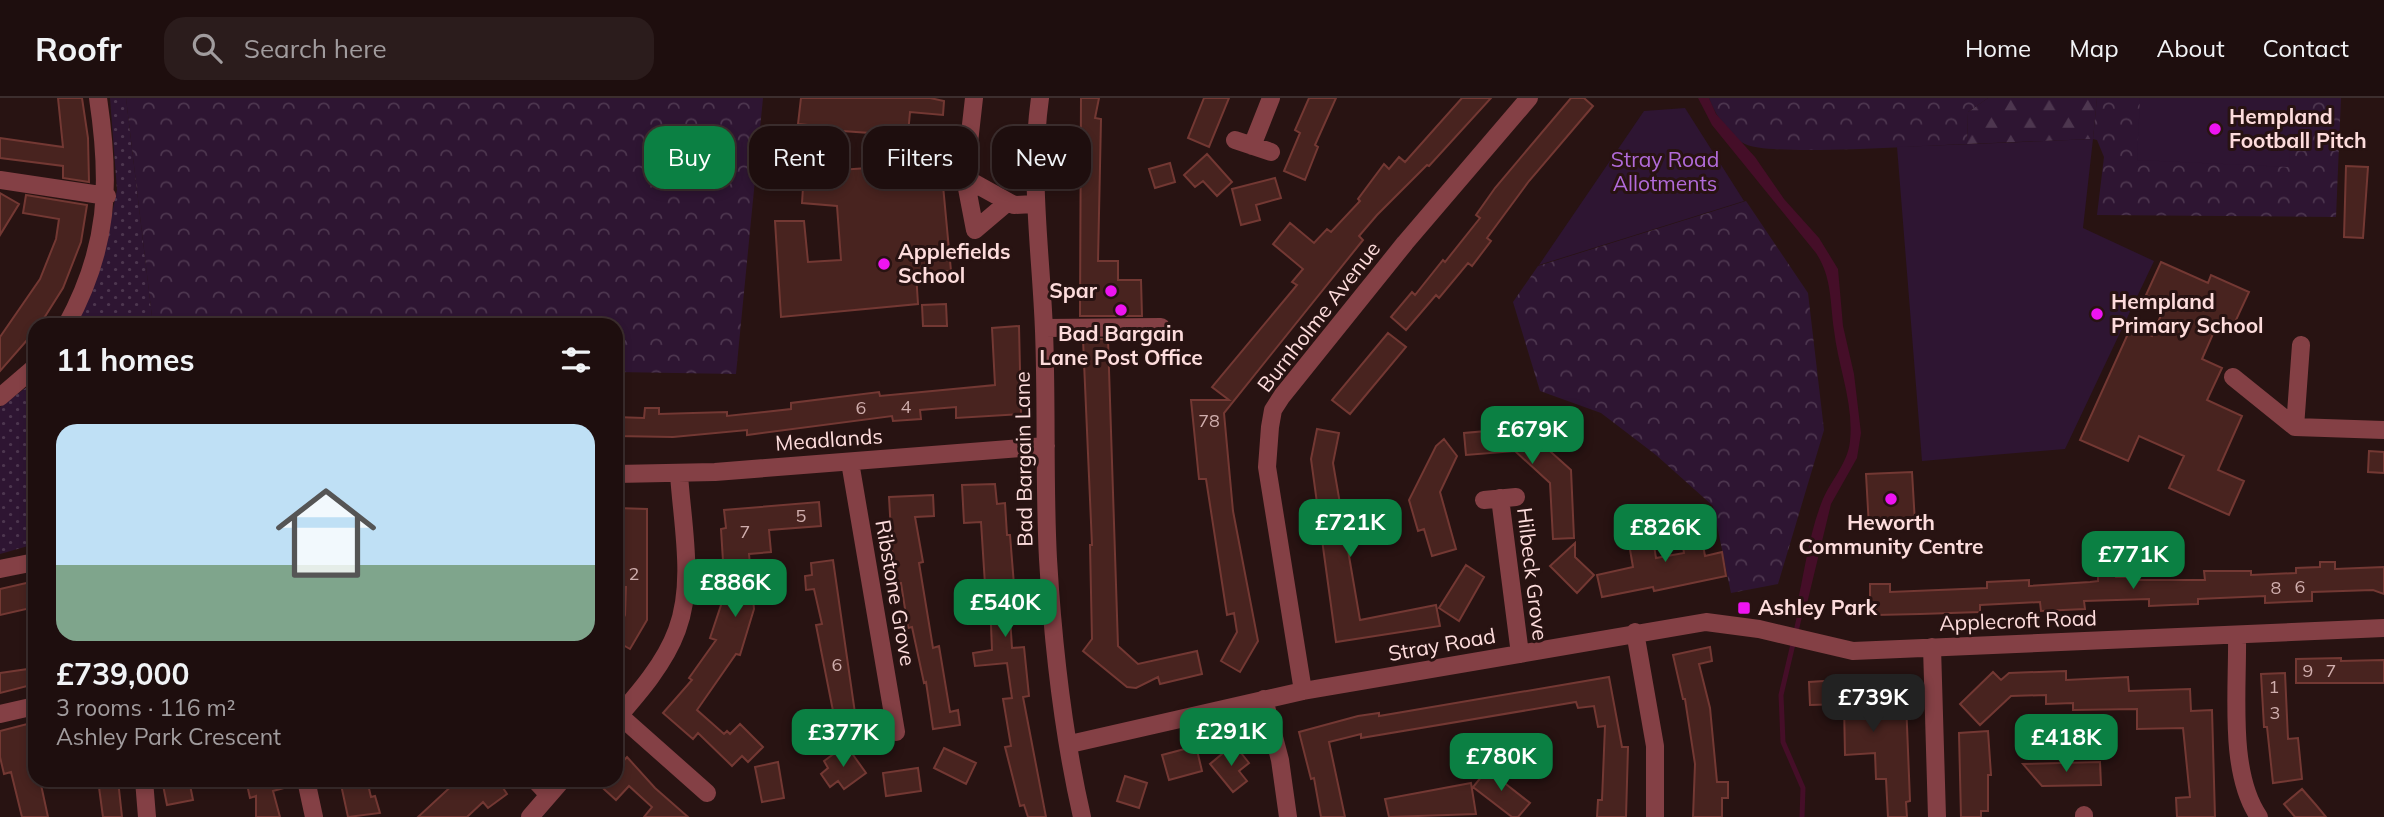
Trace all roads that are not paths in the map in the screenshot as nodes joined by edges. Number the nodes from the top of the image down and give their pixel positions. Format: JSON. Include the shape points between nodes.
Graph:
{"nodes":[{"id":1,"x":98,"y":98,"type":"edge"},
{"id":2,"x":974,"y":98,"type":"edge"},
{"id":3,"x":1040,"y":98,"type":"edge"},
{"id":4,"x":1271,"y":98,"type":"edge"},
{"id":5,"x":1529,"y":98,"type":"edge"},
{"id":6,"x":971,"y":126,"type":"edge"},
{"id":7,"x":1235,"y":140,"type":"dead end"},
{"id":8,"x":1252,"y":146,"type":"junction"},
{"id":9,"x":1271,"y":152,"type":"dead end"},
{"id":10,"x":0,"y":180,"type":"edge"},
{"id":11,"x":978,"y":185,"type":"edge"},
{"id":12,"x":967,"y":189,"type":"edge"},
{"id":13,"x":107,"y":196,"type":"junction"},
{"id":14,"x":1008,"y":201,"type":"junction"},
{"id":15,"x":1034,"y":204,"type":"junction"},
{"id":16,"x":70,"y":318,"type":"edge"},
{"id":17,"x":1161,"y":327,"type":"dead end"},
{"id":18,"x":1044,"y":328,"type":"junction"},
{"id":19,"x":2301,"y":345,"type":"dead end"},
{"id":20,"x":28,"y":373,"type":"edge"},
{"id":21,"x":2233,"y":377,"type":"dead end"},
{"id":22,"x":0,"y":397,"type":"edge"},
{"id":23,"x":2295,"y":427,"type":"junction"},
{"id":24,"x":2384,"y":430,"type":"edge"},
{"id":25,"x":1046,"y":446,"type":"junction"},
{"id":26,"x":850,"y":462,"type":"junction"},
{"id":27,"x":623,"y":474,"type":"edge"},
{"id":28,"x":679,"y":474,"type":"junction"},
{"id":29,"x":1500,"y":498,"type":"dead end"},
{"id":30,"x":28,"y":563,"type":"edge"},
{"id":31,"x":0,"y":569,"type":"edge"},
{"id":32,"x":2384,"y":628,"type":"edge"},
{"id":33,"x":1635,"y":632,"type":"junction"},
{"id":34,"x":2237,"y":637,"type":"junction"},
{"id":35,"x":1823,"y":645,"type":"joint"},
{"id":36,"x":1932,"y":647,"type":"junction"},
{"id":37,"x":1520,"y":654,"type":"junction"},
{"id":38,"x":1303,"y":691,"type":"junction"},
{"id":39,"x":1264,"y":699,"type":"junction"},
{"id":40,"x":28,"y":708,"type":"edge"},
{"id":41,"x":623,"y":710,"type":"edge"},
{"id":42,"x":0,"y":714,"type":"edge"},
{"id":43,"x":623,"y":721,"type":"edge"},
{"id":44,"x":896,"y":732,"type":"dead end"},
{"id":45,"x":1070,"y":744,"type":"junction"},
{"id":46,"x":144,"y":787,"type":"edge"},
{"id":47,"x":308,"y":787,"type":"edge"},
{"id":48,"x":542,"y":787,"type":"edge"},
{"id":49,"x":556,"y":787,"type":"edge"},
{"id":50,"x":707,"y":793,"type":"dead end"},
{"id":51,"x":549,"y":795,"type":"junction"},
{"id":52,"x":146,"y":817,"type":"edge"},
{"id":53,"x":314,"y":817,"type":"edge"},
{"id":54,"x":530,"y":817,"type":"edge"},
{"id":55,"x":1082,"y":817,"type":"edge"},
{"id":56,"x":1288,"y":817,"type":"edge"},
{"id":57,"x":1655,"y":817,"type":"edge"},
{"id":58,"x":1937,"y":817,"type":"edge"},
{"id":59,"x":2259,"y":817,"type":"edge"}],
"edges":[{"from":1,"to":13,"type":"street"},
{"from":2,"to":6,"type":"street"},
{"from":3,"to":15,"type":"street","name":"Bad Bargain Lane"},
{"from":4,"to":8,"type":"street"},
{"from":5,"to":38,"type":"street","name":"Burnholme Avenue","via":[[1405,243],[1273,410],[1267,467]]},
{"from":7,"to":8,"type":"street"},
{"from":8,"to":9,"type":"street"},
{"from":10,"to":13,"type":"street"},
{"from":11,"to":14,"type":"street"},
{"from":12,"to":14,"type":"street","via":[[975,229]]},
{"from":13,"to":16,"type":"street","via":[[93,265]]},
{"from":14,"to":15,"type":"street"},
{"from":15,"to":18,"type":"street","name":"Bad Bargain Lane"},
{"from":17,"to":18,"type":"street"},
{"from":18,"to":25,"type":"street","name":"Bad Bargain Lane"},
{"from":19,"to":23,"type":"street"},
{"from":20,"to":22,"type":"street"},
{"from":21,"to":23,"type":"street"},
{"from":23,"to":24,"type":"street"},
{"from":25,"to":26,"type":"street","name":"Meadlands"},
{"from":25,"to":45,"type":"street","name":"Bad Bargain Lane","via":[[1048,558]]},
{"from":26,"to":28,"type":"street","name":"Meadlands"},
{"from":26,"to":44,"type":"street","name":"Ribstone Grove"},
{"from":27,"to":28,"type":"street","name":"Meadlands"},
{"from":28,"to":41,"type":"street","via":[[685,570],[682,611],[667,650]]},
{"from":29,"to":37,"type":"street","name":"Hilbeck Grove"},
{"from":30,"to":31,"type":"street"},
{"from":32,"to":34,"type":"street","name":"Applecroft Road"},
{"from":33,"to":35,"type":"street","name":"Stray Road","via":[[1729,623]]},
{"from":33,"to":37,"type":"street","name":"Stray Road"},
{"from":33,"to":57,"type":"street","via":[[1655,746]]},
{"from":34,"to":36,"type":"street","name":"Applecroft Road"},
{"from":34,"to":59,"type":"street","via":[[2241,769]]},
{"from":35,"to":36,"type":"street","name":"Applecroft Road","via":[[1853,651]]},
{"from":36,"to":58,"type":"street"},
{"from":37,"to":38,"type":"street","name":"Stray Road"},
{"from":38,"to":39,"type":"street","name":"Stray Road"},
{"from":39,"to":45,"type":"street","name":"Stray Road"},
{"from":39,"to":56,"type":"street","via":[[1280,760]]},
{"from":40,"to":42,"type":"street"},
{"from":43,"to":50,"type":"street"},
{"from":45,"to":55,"type":"street","name":"Bad Bargain Lane"},
{"from":46,"to":52,"type":"street"},
{"from":47,"to":53,"type":"street"},
{"from":48,"to":51,"type":"street"},
{"from":49,"to":51,"type":"street"},
{"from":51,"to":54,"type":"street"}]}
